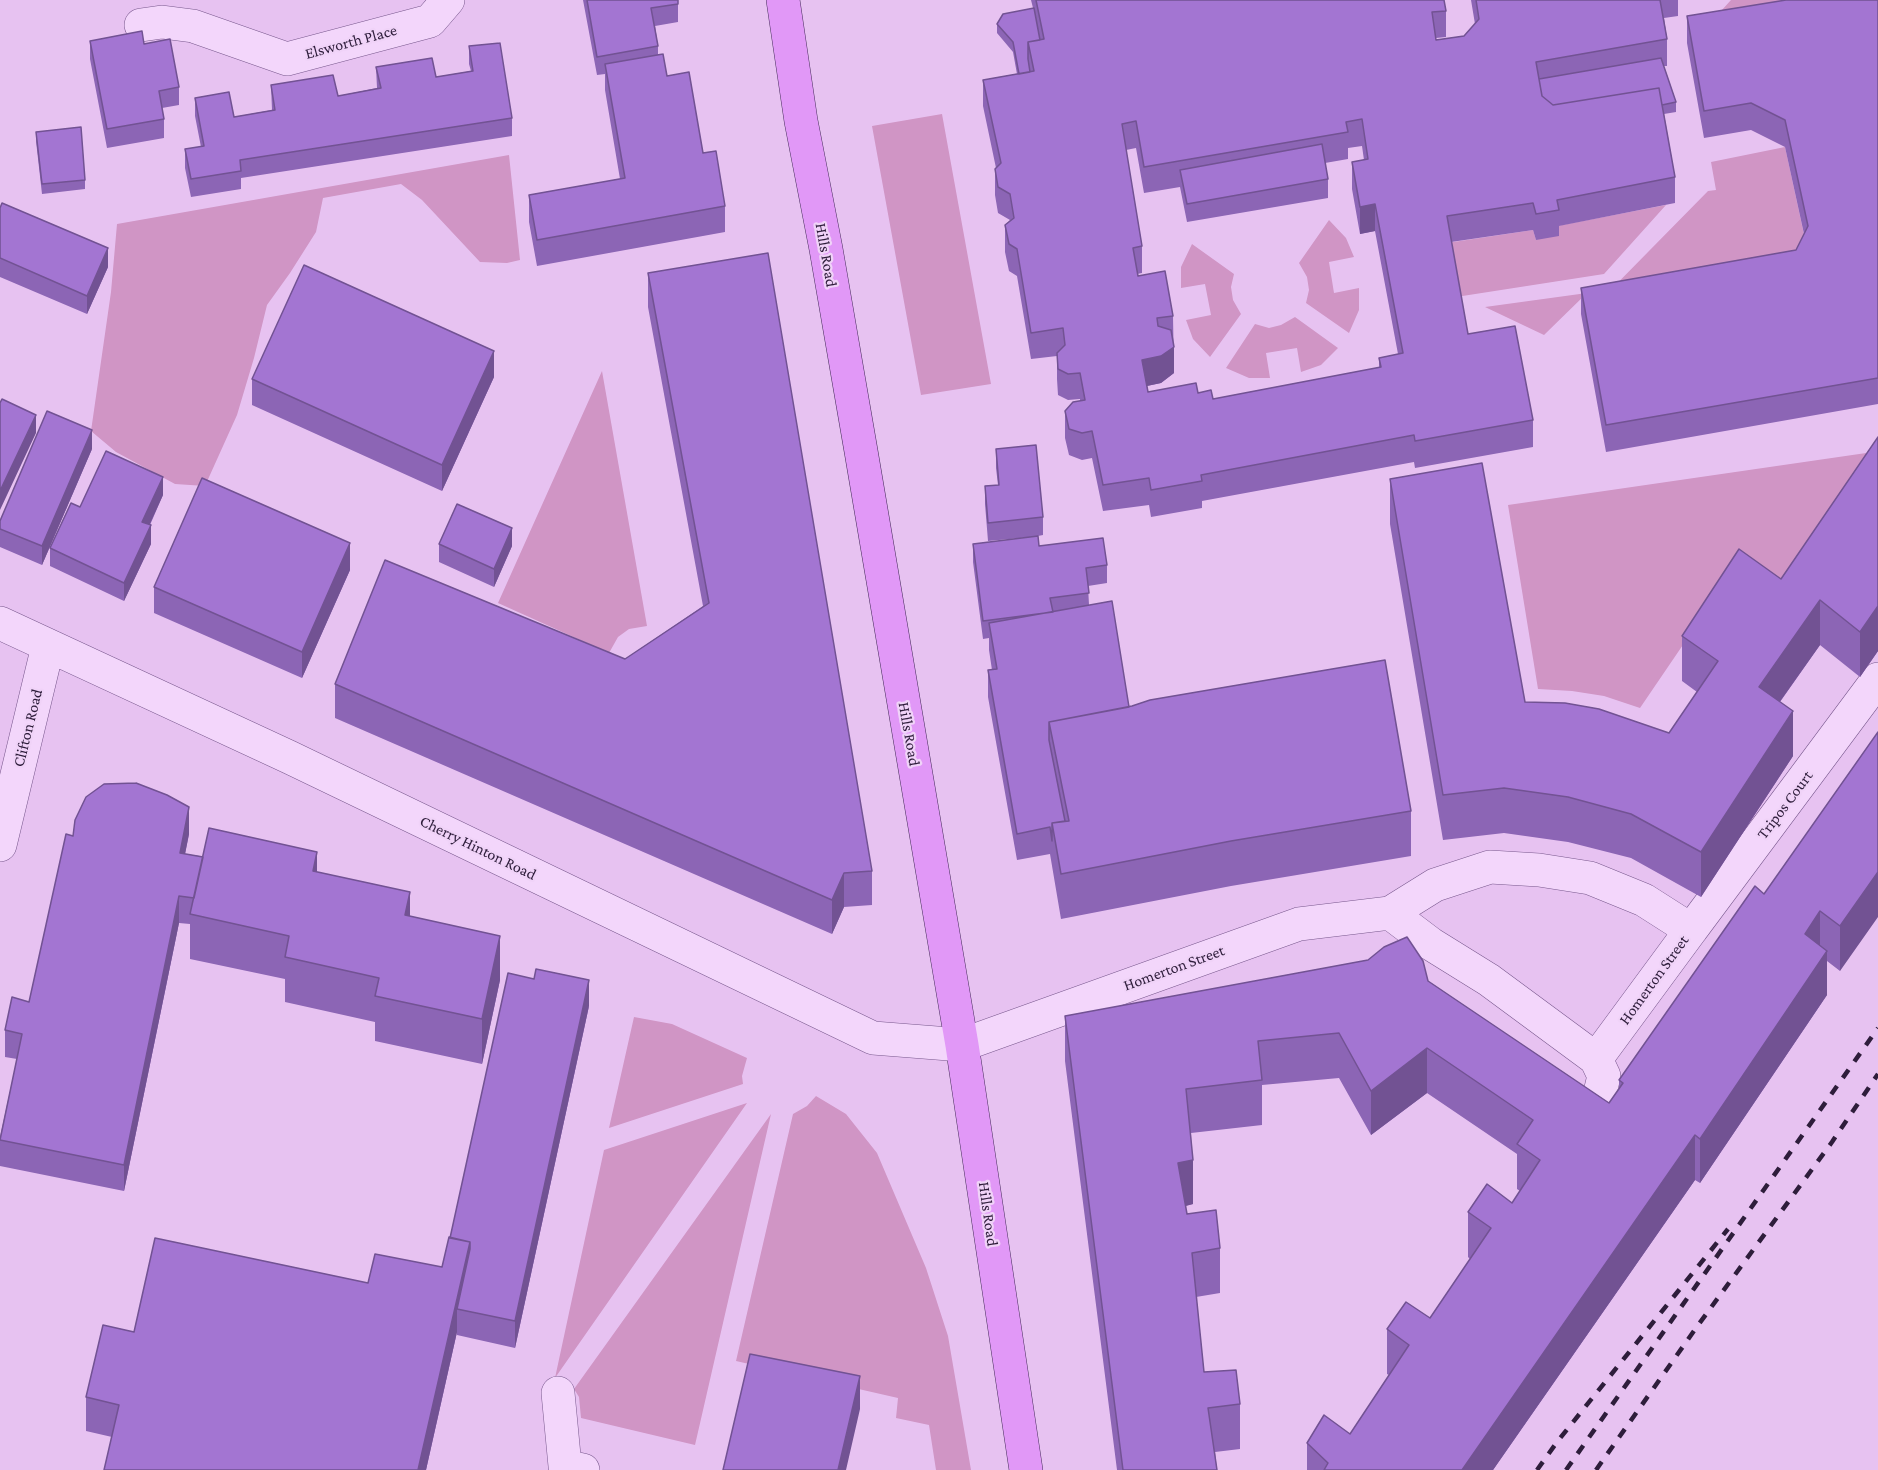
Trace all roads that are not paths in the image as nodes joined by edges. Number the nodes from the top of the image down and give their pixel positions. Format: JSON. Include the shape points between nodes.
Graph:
{"nodes":[{"id":1,"x":448,"y":0,"type":"edge"},
{"id":2,"x":783,"y":0,"type":"edge"},
{"id":3,"x":141,"y":25,"type":"dead end"},
{"id":4,"x":0,"y":623,"type":"edge"},
{"id":5,"x":48,"y":646,"type":"junction"},
{"id":6,"x":1878,"y":679,"type":"edge"},
{"id":7,"x":0,"y":845,"type":"edge"},
{"id":8,"x":1390,"y":913,"type":"junction"},
{"id":9,"x":1691,"y":930,"type":"junction"},
{"id":10,"x":962,"y":1045,"type":"junction"},
{"id":11,"x":1596,"y":1059,"type":"junction"},
{"id":12,"x":1578,"y":1127,"type":"edge"},
{"id":13,"x":558,"y":1393,"type":"dead end"},
{"id":14,"x":583,"y":1470,"type":"edge"},
{"id":15,"x":1026,"y":1470,"type":"edge"}],
"edges":[{"from":1,"to":3,"type":"street","name":"Elsworth Place","via":[[430,21],[287,59],[193,26],[162,22]]},
{"from":2,"to":10,"type":"main road","name":"Hills Road"},
{"from":4,"to":5,"type":"street","name":"Cherry Hinton Road"},
{"from":5,"to":7,"type":"street","name":"Clifton Road"},
{"from":5,"to":10,"type":"street","name":"Cherry Hinton Road","via":[[873,1038]]},
{"from":6,"to":9,"type":"street","name":"Tripos Court"},
{"from":8,"to":9,"type":"street","name":"Homerton Street","via":[[1435,885],[1490,867],[1590,878],[1644,900]]},
{"from":8,"to":10,"type":"street","name":"Homerton Street","via":[[1299,924]]},
{"from":8,"to":11,"type":"street"},
{"from":9,"to":11,"type":"street","name":"Homerton Street"},
{"from":10,"to":15,"type":"main road","name":"Hills Road"},
{"from":11,"to":12,"type":"street","via":[[1604,1076],[1599,1097]]},
{"from":13,"to":14,"type":"street","via":[[565,1466]]}]}
